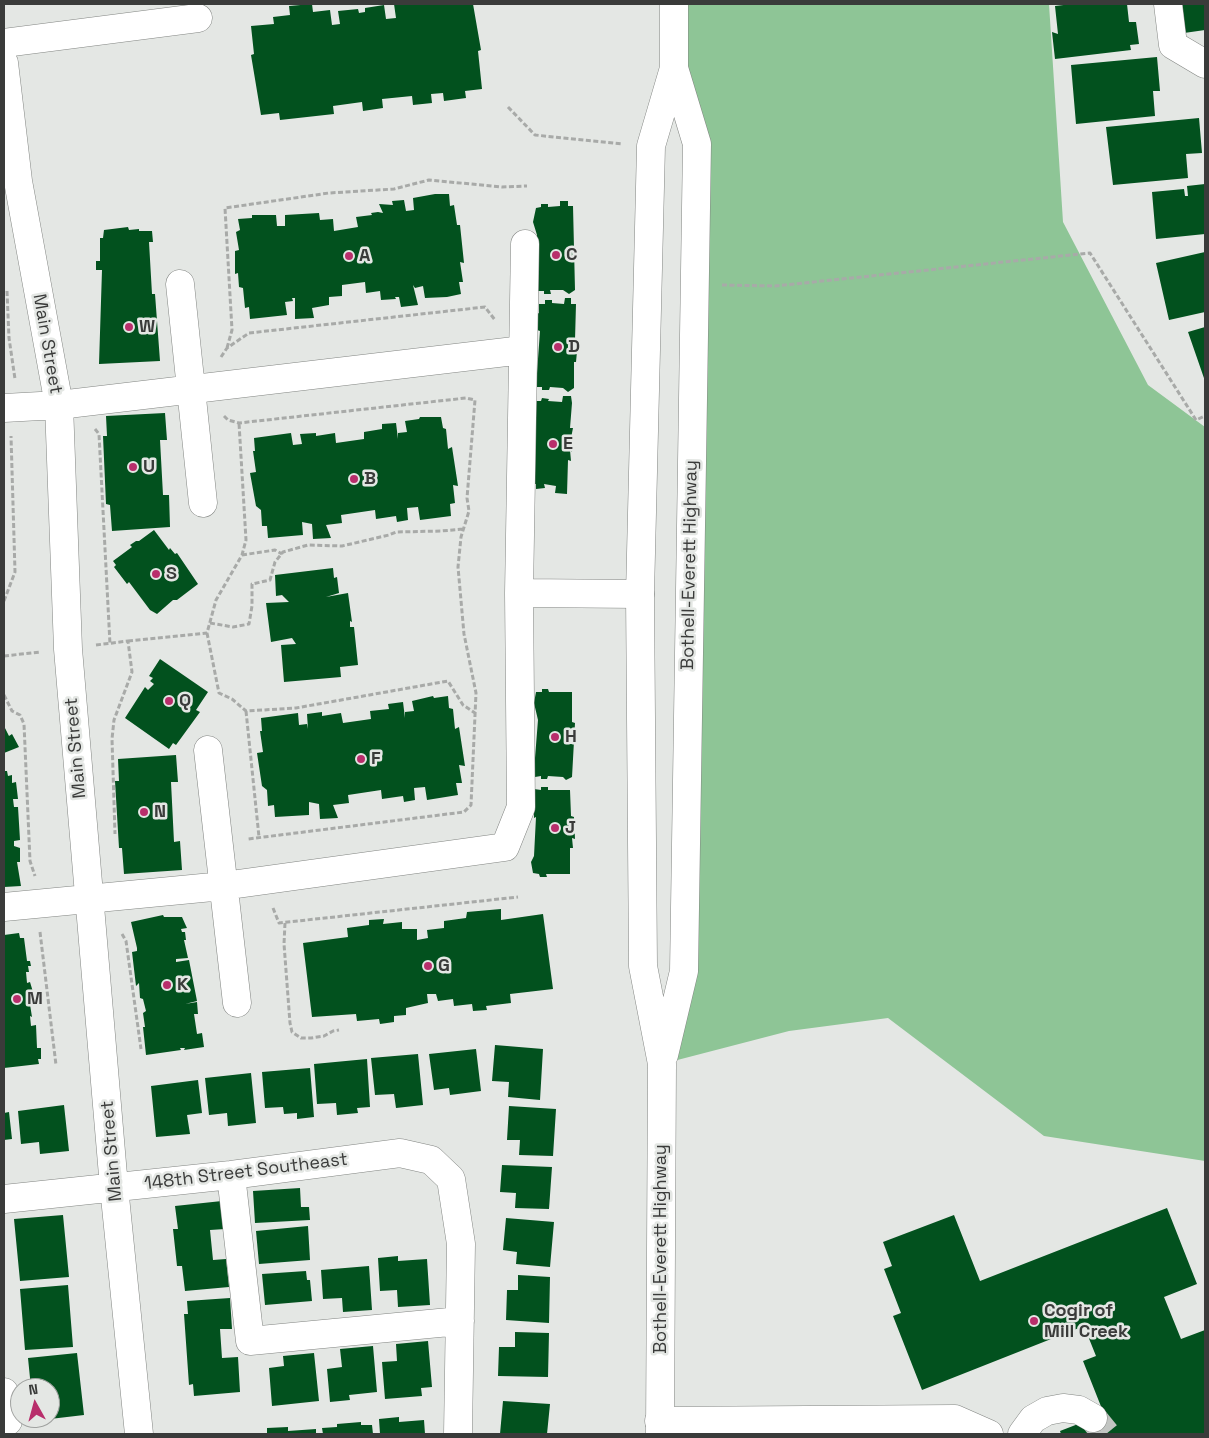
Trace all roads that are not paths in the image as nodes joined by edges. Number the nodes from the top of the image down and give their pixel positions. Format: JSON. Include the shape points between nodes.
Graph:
{"nodes":[{"id":1,"x":674,"y":4,"type":"edge"},
{"id":2,"x":1168,"y":4,"type":"edge"},
{"id":3,"x":198,"y":18,"type":"dead end"},
{"id":4,"x":4,"y":43,"type":"edge"},
{"id":5,"x":4,"y":63,"type":"edge"},
{"id":6,"x":1205,"y":64,"type":"edge"},
{"id":7,"x":674,"y":68,"type":"junction"},
{"id":8,"x":525,"y":244,"type":"dead end"},
{"id":9,"x":180,"y":284,"type":"dead end"},
{"id":10,"x":523,"y":350,"type":"junction"},
{"id":11,"x":201,"y":395,"type":"junction"},
{"id":12,"x":58,"y":405,"type":"junction"},
{"id":13,"x":7,"y":408,"type":"edge"},
{"id":14,"x":203,"y":503,"type":"dead end"},
{"id":15,"x":519,"y":593,"type":"junction"},
{"id":16,"x":640,"y":594,"type":"junction"},
{"id":17,"x":208,"y":750,"type":"dead end"},
{"id":18,"x":222,"y":874,"type":"junction"},
{"id":19,"x":101,"y":897,"type":"junction"},
{"id":20,"x":4,"y":907,"type":"edge"},
{"id":21,"x":237,"y":1003,"type":"dead end"},
{"id":22,"x":662,"y":1064,"type":"junction"},
{"id":23,"x":231,"y":1175,"type":"junction"},
{"id":24,"x":114,"y":1187,"type":"junction"},
{"id":25,"x":4,"y":1199,"type":"edge"},
{"id":26,"x":460,"y":1322,"type":"junction"},
{"id":27,"x":4,"y":1392,"type":"edge"},
{"id":28,"x":1093,"y":1418,"type":"tunnel mouth"},
{"id":29,"x":8,"y":1421,"type":"dead end"},
{"id":30,"x":660,"y":1428,"type":"edge"},
{"id":31,"x":139,"y":1434,"type":"edge"},
{"id":32,"x":458,"y":1434,"type":"edge"},
{"id":33,"x":989,"y":1434,"type":"edge"},
{"id":34,"x":1022,"y":1434,"type":"edge"}],
"edges":[{"from":1,"to":7,"type":"main road","name":"Bothell-Everett Highway"},
{"from":2,"to":6,"type":"main road","via":[[1174,45]]},
{"from":3,"to":4,"type":"main road"},
{"from":5,"to":12,"type":"main road","name":"Main Street","via":[[18,181]]},
{"from":7,"to":16,"type":"main road","name":"Bothell-Everett Highway","via":[[650,146]]},
{"from":7,"to":22,"type":"main road","name":"Bothell-Everett Highway","via":[[697,144],[684,972]]},
{"from":8,"to":10,"type":"main road"},
{"from":9,"to":11,"type":"main road"},
{"from":10,"to":11,"type":"main road"},
{"from":10,"to":15,"type":"main road"},
{"from":11,"to":12,"type":"main road"},
{"from":11,"to":14,"type":"main road"},
{"from":12,"to":13,"type":"main road"},
{"from":12,"to":19,"type":"main road","name":"Main Street","via":[[68,649]]},
{"from":15,"to":16,"type":"main road"},
{"from":15,"to":18,"type":"main road","via":[[521,807],[505,848],[257,881]]},
{"from":16,"to":22,"type":"main road","name":"Bothell-Everett Highway","via":[[643,966]]},
{"from":17,"to":18,"type":"main road"},
{"from":18,"to":19,"type":"main road"},
{"from":18,"to":21,"type":"main road"},
{"from":19,"to":20,"type":"main road"},
{"from":19,"to":24,"type":"main road","name":"Main Street"},
{"from":22,"to":30,"type":"main road","name":"Bothell-Everett Highway"},
{"from":23,"to":24,"type":"main road","name":"148th Street Southeast"},
{"from":23,"to":26,"type":"main road","name":"148th Street Southeast","via":[[400,1153],[431,1160],[451,1179],[461,1244]]},
{"from":23,"to":26,"type":"main road","via":[[250,1341]]},
{"from":24,"to":25,"type":"main road","name":"148th Street Southeast"},
{"from":24,"to":31,"type":"main road","name":"Main Street"},
{"from":26,"to":32,"type":"main road"},
{"from":27,"to":29,"type":"main road"},
{"from":28,"to":34,"type":"main road","via":[[1079,1410],[1047,1411],[1033,1419]]},
{"from":30,"to":33,"type":"main road","via":[[955,1419]]}]}
